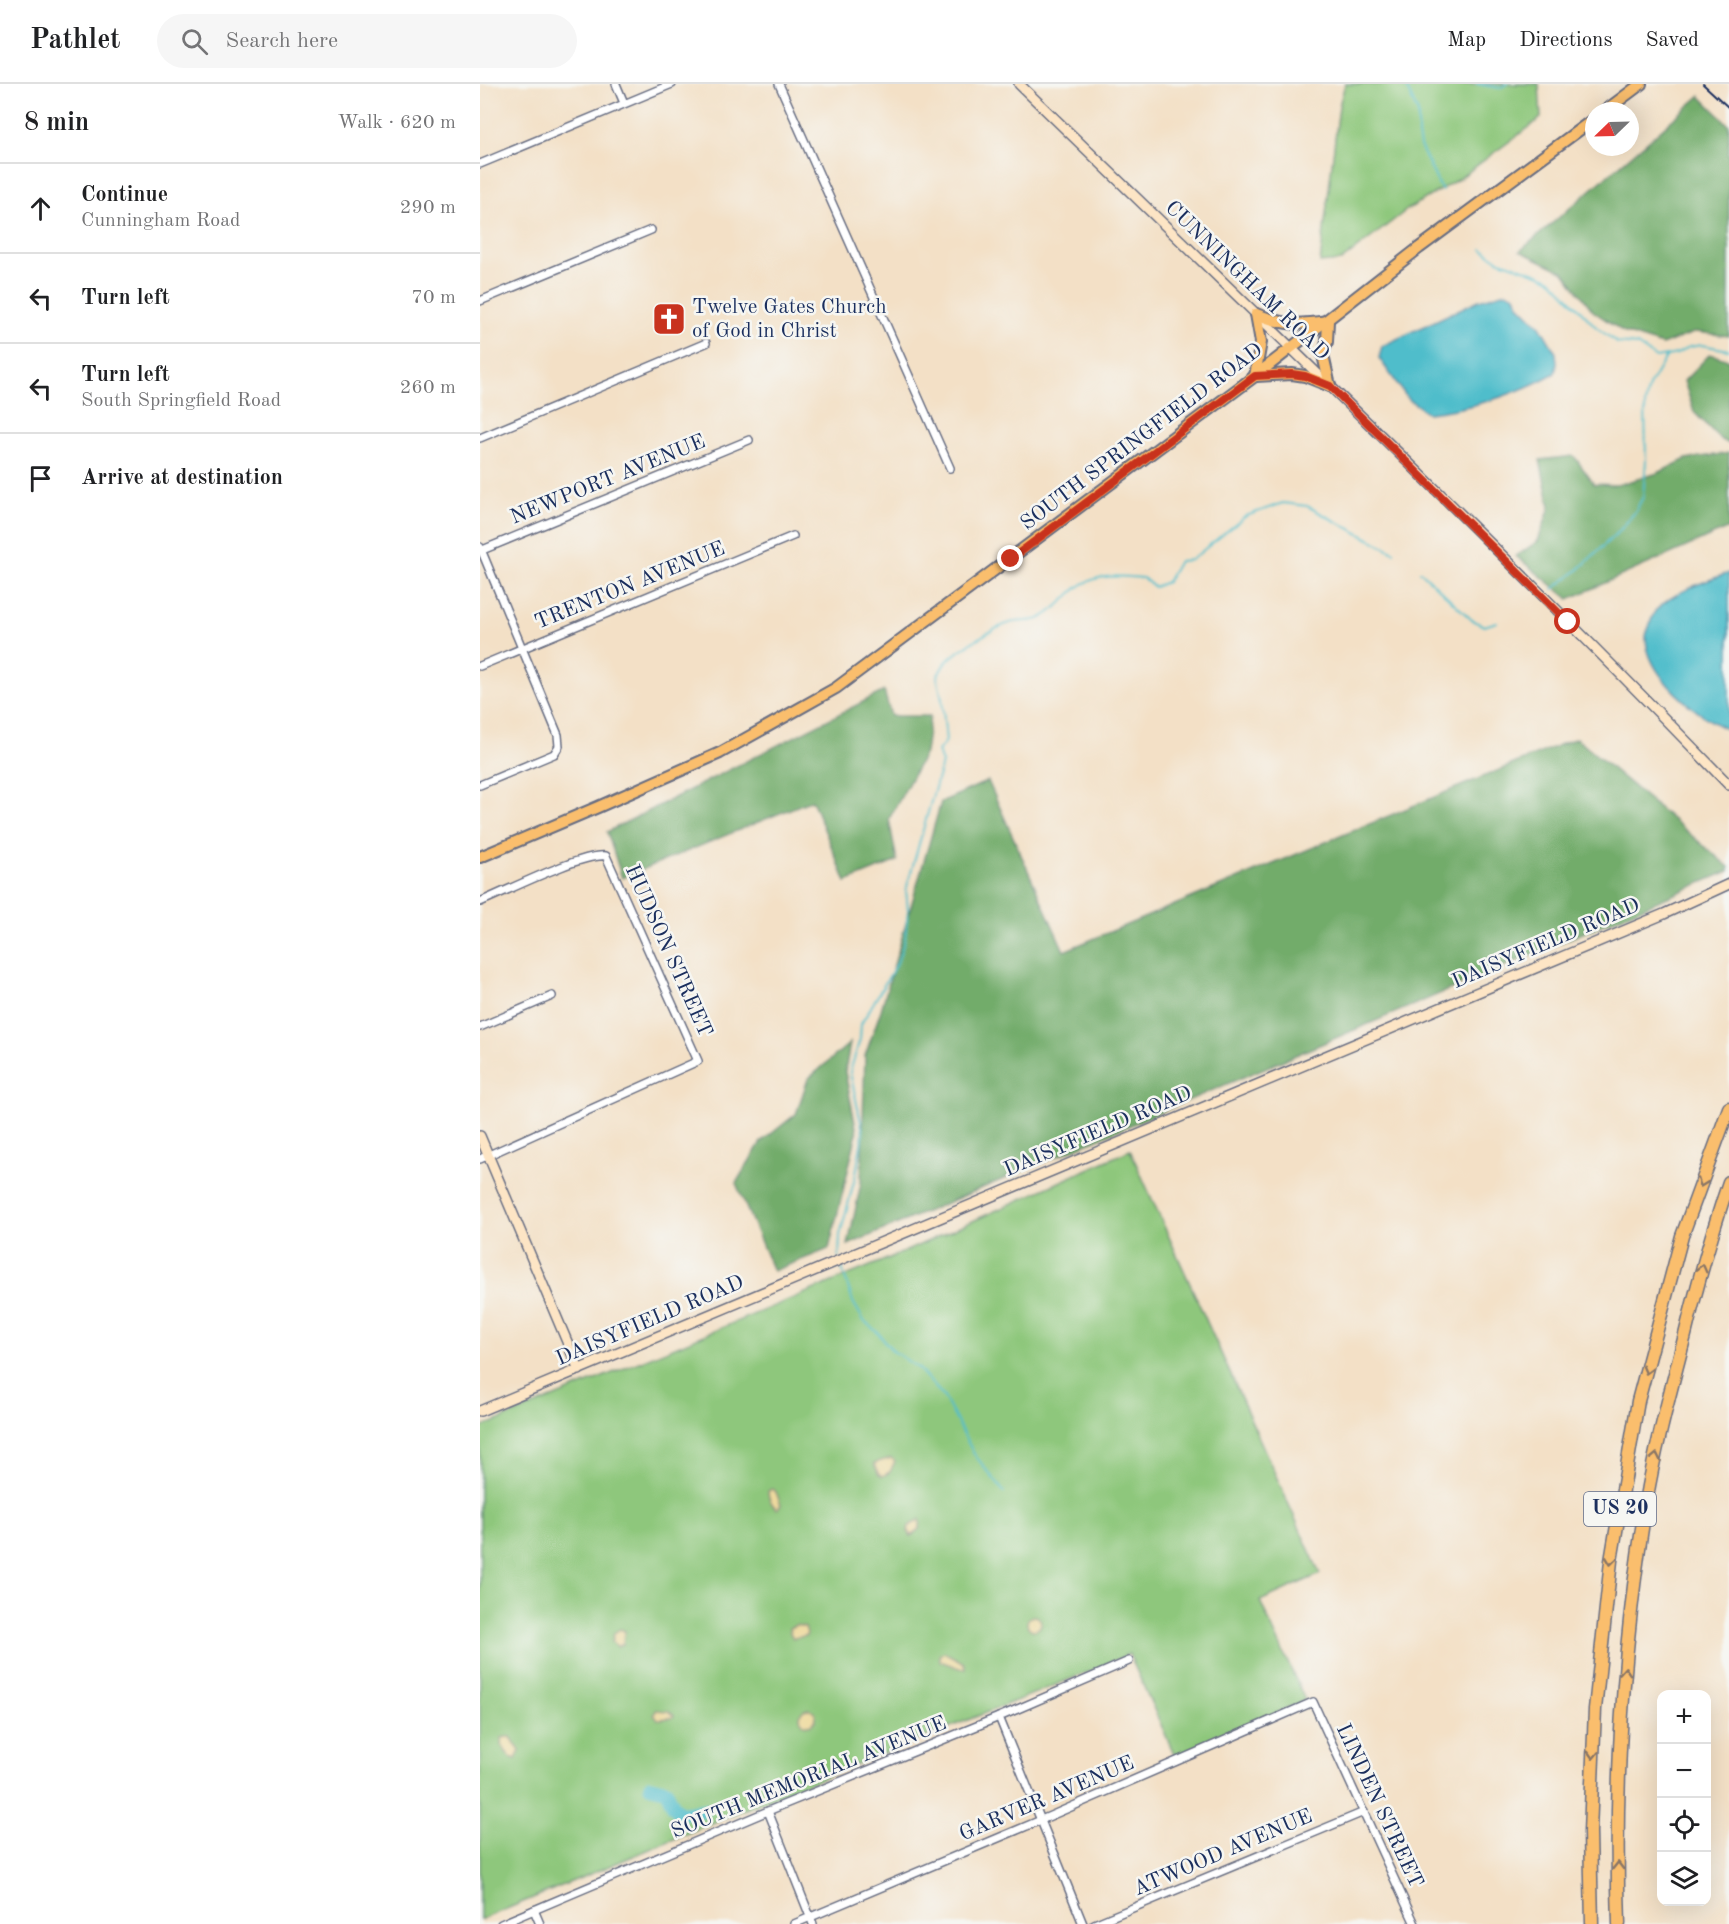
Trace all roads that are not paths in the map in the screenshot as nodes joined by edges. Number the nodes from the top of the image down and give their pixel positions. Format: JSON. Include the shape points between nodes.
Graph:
{"nodes":[{"id":1,"x":616,"y":84,"type":"edge"},
{"id":2,"x":672,"y":84,"type":"edge"},
{"id":3,"x":779,"y":84,"type":"edge"},
{"id":4,"x":1019,"y":84,"type":"edge"},
{"id":5,"x":1641,"y":84,"type":"edge"},
{"id":6,"x":1617,"y":102,"type":"edge"},
{"id":7,"x":624,"y":104,"type":"junction"},
{"id":8,"x":1585,"y":126,"type":"edge"},
{"id":9,"x":480,"y":164,"type":"edge"},
{"id":10,"x":651,"y":230,"type":"dead end"},
{"id":11,"x":480,"y":301,"type":"edge"},
{"id":12,"x":1256,"y":314,"type":"junction"},
{"id":13,"x":1328,"y":321,"type":"junction"},
{"id":14,"x":706,"y":343,"type":"dead end"},
{"id":15,"x":1292,"y":349,"type":"junction"},
{"id":16,"x":1255,"y":376,"type":"junction"},
{"id":17,"x":1330,"y":386,"type":"junction"},
{"id":18,"x":480,"y":438,"type":"edge"},
{"id":19,"x":749,"y":440,"type":"dead end"},
{"id":20,"x":950,"y":468,"type":"dead end"},
{"id":21,"x":793,"y":536,"type":"dead end"},
{"id":22,"x":480,"y":550,"type":"edge"},
{"id":23,"x":522,"y":648,"type":"junction"},
{"id":24,"x":480,"y":666,"type":"edge"},
{"id":25,"x":480,"y":785,"type":"edge"},
{"id":26,"x":1729,"y":785,"type":"edge"},
{"id":27,"x":480,"y":857,"type":"edge"},
{"id":28,"x":1729,"y":884,"type":"edge"},
{"id":29,"x":480,"y":903,"type":"edge"},
{"id":30,"x":552,"y":996,"type":"dead end"},
{"id":31,"x":480,"y":1027,"type":"edge"},
{"id":32,"x":1729,"y":1108,"type":"edge"},
{"id":33,"x":480,"y":1136,"type":"edge"},
{"id":34,"x":484,"y":1157,"type":"edge"},
{"id":35,"x":1729,"y":1182,"type":"edge"},
{"id":36,"x":579,"y":1370,"type":"junction"},
{"id":37,"x":480,"y":1412,"type":"edge"},
{"id":38,"x":1129,"y":1661,"type":"dead end"},
{"id":39,"x":1313,"y":1702,"type":"joint"},
{"id":40,"x":999,"y":1718,"type":"junction"},
{"id":41,"x":768,"y":1811,"type":"junction"},
{"id":42,"x":1364,"y":1812,"type":"junction"},
{"id":43,"x":1041,"y":1820,"type":"junction"},
{"id":44,"x":534,"y":1911,"type":"junction"},
{"id":45,"x":811,"y":1921,"type":"edge"},
{"id":46,"x":501,"y":1924,"type":"edge"},
{"id":47,"x":540,"y":1924,"type":"edge"},
{"id":48,"x":794,"y":1924,"type":"edge"},
{"id":49,"x":1083,"y":1924,"type":"edge"},
{"id":50,"x":1094,"y":1924,"type":"edge"},
{"id":51,"x":1415,"y":1924,"type":"edge"},
{"id":52,"x":1592,"y":1924,"type":"edge"},
{"id":53,"x":1619,"y":1924,"type":"edge"}],
"edges":[{"from":1,"to":7,"type":"street"},
{"from":2,"to":7,"type":"street"},
{"from":3,"to":20,"type":"street"},
{"from":4,"to":12,"type":"street","name":"CUNNINGHAM ROAD"},
{"from":5,"to":6,"type":"main road"},
{"from":7,"to":9,"type":"street"},
{"from":8,"to":13,"type":"main road","name":"SOUTH SPRINGFIELD ROAD","via":[[1419,248]]},
{"from":10,"to":11,"type":"street"},
{"from":12,"to":13,"type":"main road","via":[[1279,323]]},
{"from":12,"to":15,"type":"street","name":"CUNNINGHAM ROAD"},
{"from":12,"to":16,"type":"main road","via":[[1261,342]]},
{"from":13,"to":15,"type":"main road","name":"SOUTH SPRINGFIELD ROAD"},
{"from":13,"to":17,"type":"main road","via":[[1323,355]]},
{"from":14,"to":18,"type":"street"},
{"from":15,"to":16,"type":"main road","name":"SOUTH SPRINGFIELD ROAD"},
{"from":15,"to":17,"type":"street","name":"CUNNINGHAM ROAD"},
{"from":16,"to":17,"type":"main road","via":[[1292,374]]},
{"from":16,"to":27,"type":"main road","name":"SOUTH SPRINGFIELD ROAD","via":[[836,688],[720,753]]},
{"from":17,"to":26,"type":"street","name":"CUNNINGHAM ROAD"},
{"from":19,"to":22,"type":"street","name":"NEWPORT AVENUE"},
{"from":21,"to":23,"type":"street","name":"TRENTON AVENUE"},
{"from":22,"to":23,"type":"street"},
{"from":23,"to":24,"type":"street","name":"TRENTON AVENUE"},
{"from":23,"to":25,"type":"street","via":[[560,746],[554,754]]},
{"from":28,"to":36,"type":"street","name":"DAISYFIELD ROAD"},
{"from":29,"to":34,"type":"street","name":"HUDSON STREET","via":[[576,861],[596,854],[606,856],[698,1061]]},
{"from":30,"to":31,"type":"street"},
{"from":32,"to":52,"type":"highway","number":"US 20","one_way":true,"via":[[1682,1236],[1638,1401],[1611,1561],[1595,1709],[1590,1832]]},
{"from":33,"to":34,"type":"street"},
{"from":34,"to":36,"type":"street"},
{"from":53,"to":35,"type":"highway","number":"US 20","one_way":true,"via":[[1619,1755],[1629,1618],[1646,1501],[1708,1244]]},
{"from":36,"to":37,"type":"street","name":"DAISYFIELD ROAD"},
{"from":38,"to":40,"type":"street","name":"SOUTH MEMORIAL AVENUE"},
{"from":39,"to":42,"type":"street","name":"LINDEN STREET"},
{"from":39,"to":43,"type":"street","name":"GARVER AVENUE"},
{"from":40,"to":41,"type":"street","name":"SOUTH MEMORIAL AVENUE"},
{"from":40,"to":43,"type":"street"},
{"from":41,"to":44,"type":"street","name":"SOUTH MEMORIAL AVENUE"},
{"from":41,"to":45,"type":"street"},
{"from":42,"to":50,"type":"street","name":"ATWOOD AVENUE"},
{"from":42,"to":51,"type":"street","name":"LINDEN STREET"},
{"from":43,"to":45,"type":"street","name":"GARVER AVENUE"},
{"from":43,"to":49,"type":"street"},
{"from":44,"to":46,"type":"street","name":"SOUTH MEMORIAL AVENUE"},
{"from":44,"to":47,"type":"street"},
{"from":45,"to":48,"type":"street","name":"GARVER AVENUE"}]}
